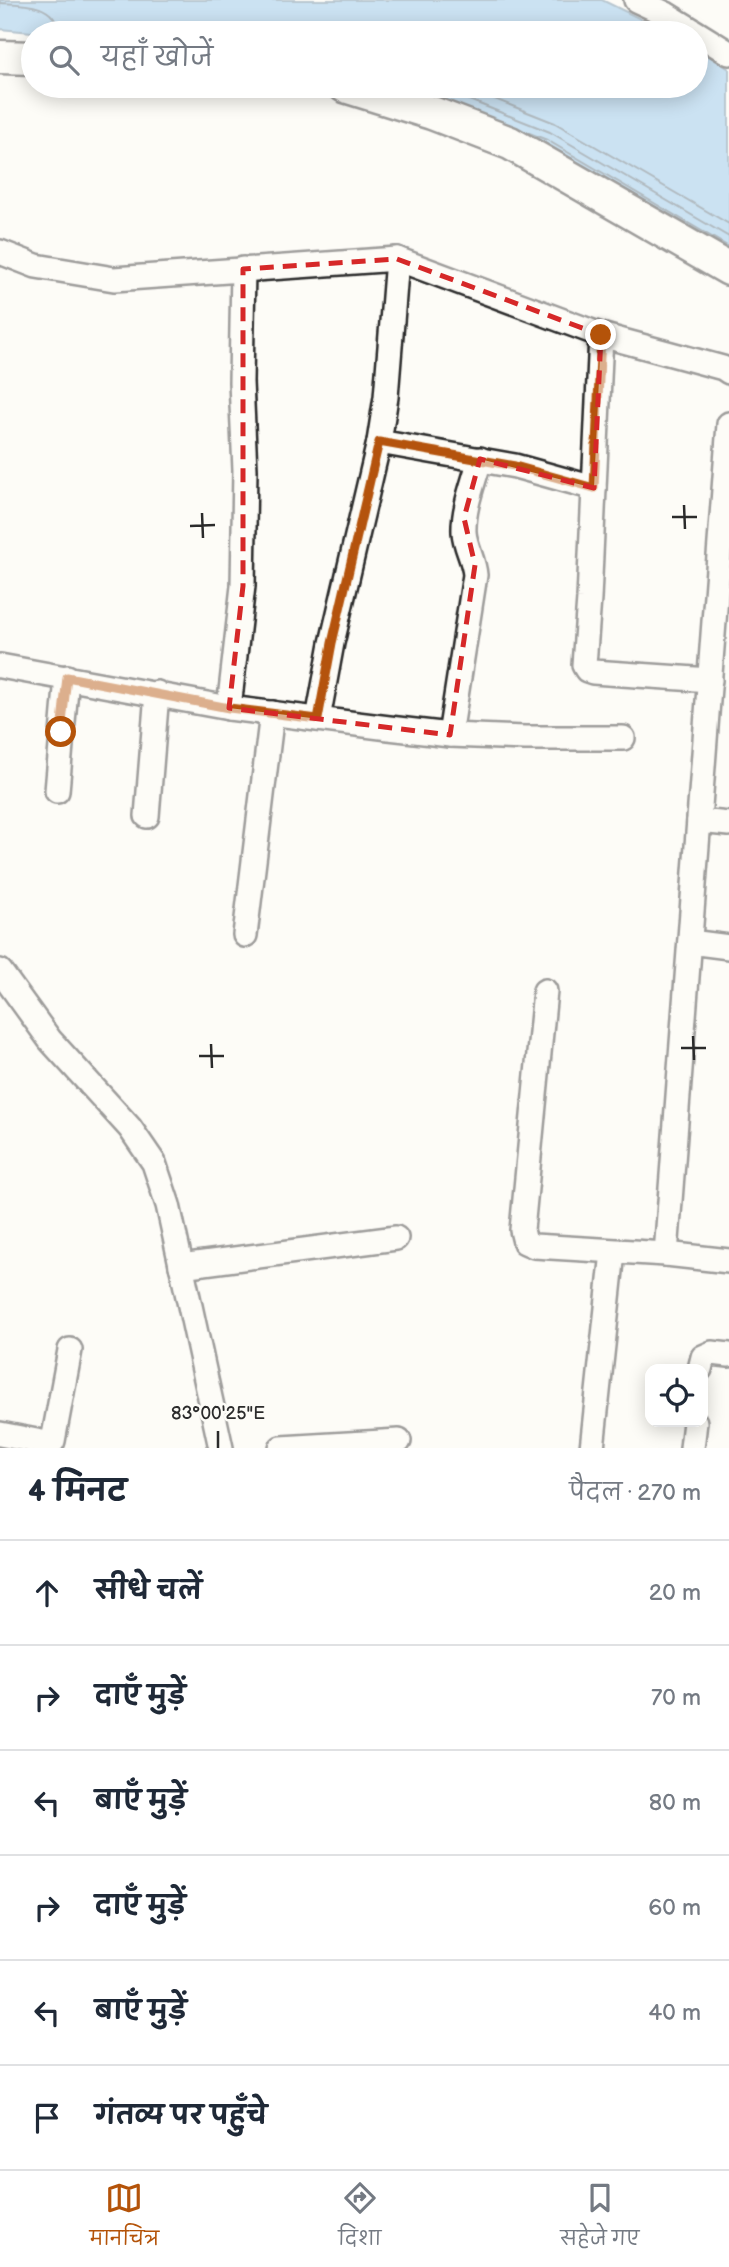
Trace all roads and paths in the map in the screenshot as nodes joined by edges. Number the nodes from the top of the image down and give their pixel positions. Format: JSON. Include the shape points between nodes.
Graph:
{"nodes":[{"id":1,"x":636,"y":0,"type":"edge"},
{"id":2,"x":677,"y":21,"type":"edge"},
{"id":3,"x":708,"y":40,"type":"edge"},
{"id":4,"x":729,"y":53,"type":"edge"},
{"id":5,"x":0,"y":57,"type":"edge"},
{"id":6,"x":21,"y":58,"type":"edge"},
{"id":7,"x":384,"y":98,"type":"edge"},
{"id":8,"x":0,"y":252,"type":"edge"},
{"id":9,"x":397,"y":259,"type":"junction"},
{"id":10,"x":729,"y":269,"type":"edge"},
{"id":11,"x":243,"y":270,"type":"junction"},
{"id":12,"x":601,"y":335,"type":"junction"},
{"id":13,"x":729,"y":372,"type":"edge"},
{"id":14,"x":729,"y":424,"type":"edge"},
{"id":15,"x":379,"y":442,"type":"junction"},
{"id":16,"x":480,"y":459,"type":"junction"},
{"id":17,"x":594,"y":488,"type":"junction"},
{"id":18,"x":0,"y":666,"type":"edge"},
{"id":19,"x":67,"y":677,"type":"junction"},
{"id":20,"x":710,"y":680,"type":"junction"},
{"id":21,"x":157,"y":693,"type":"junction"},
{"id":22,"x":229,"y":708,"type":"junction"},
{"id":23,"x":272,"y":713,"type":"junction"},
{"id":24,"x":318,"y":719,"type":"junction"},
{"id":25,"x":450,"y":735,"type":"junction"},
{"id":26,"x":623,"y":738,"type":"dead end"},
{"id":27,"x":57,"y":791,"type":"dead end"},
{"id":28,"x":147,"y":816,"type":"dead end"},
{"id":29,"x":699,"y":821,"type":"junction"},
{"id":30,"x":729,"y":824,"type":"edge"},
{"id":31,"x":245,"y":935,"type":"dead end"},
{"id":32,"x":690,"y":942,"type":"junction"},
{"id":33,"x":729,"y":947,"type":"edge"},
{"id":34,"x":2,"y":976,"type":"edge"},
{"id":35,"x":545,"y":990,"type":"dead end"},
{"id":36,"x":396,"y":1238,"type":"dead end"},
{"id":37,"x":613,"y":1252,"type":"junction"},
{"id":38,"x":666,"y":1254,"type":"junction"},
{"id":39,"x":729,"y":1261,"type":"edge"},
{"id":40,"x":181,"y":1266,"type":"junction"},
{"id":41,"x":70,"y":1350,"type":"dead end"},
{"id":42,"x":729,"y":1354,"type":"edge"},
{"id":43,"x":701,"y":1364,"type":"edge"},
{"id":44,"x":694,"y":1427,"type":"edge"},
{"id":45,"x":0,"y":1434,"type":"edge"},
{"id":46,"x":399,"y":1441,"type":"dead end"},
{"id":47,"x":221,"y":1448,"type":"edge"},
{"id":48,"x":281,"y":1448,"type":"edge"},
{"id":49,"x":592,"y":1448,"type":"edge"},
{"id":50,"x":692,"y":1448,"type":"edge"}],
"edges":[{"from":1,"to":2,"type":"street"},
{"from":3,"to":4,"type":"street"},
{"from":5,"to":6,"type":"street"},
{"from":7,"to":10,"type":"street","via":[[510,143]]},
{"from":8,"to":11,"type":"street","via":[[36,266],[114,279]]},
{"from":9,"to":11,"type":"street"},
{"from":9,"to":12,"type":"street"},
{"from":9,"to":15,"type":"street"},
{"from":11,"to":22,"type":"street","via":[[243,586]]},
{"from":12,"to":13,"type":"street"},
{"from":12,"to":17,"type":"street"},
{"from":14,"to":20,"type":"street"},
{"from":15,"to":16,"type":"street"},
{"from":15,"to":24,"type":"street"},
{"from":16,"to":17,"type":"street"},
{"from":16,"to":25,"type":"street","via":[[464,518],[475,575]]},
{"from":17,"to":20,"type":"street","via":[[583,657],[587,670]]},
{"from":18,"to":19,"type":"street"},
{"from":19,"to":21,"type":"street"},
{"from":19,"to":27,"type":"street"},
{"from":20,"to":29,"type":"street"},
{"from":21,"to":22,"type":"street"},
{"from":21,"to":28,"type":"street"},
{"from":22,"to":23,"type":"street"},
{"from":23,"to":24,"type":"street"},
{"from":23,"to":31,"type":"street"},
{"from":24,"to":25,"type":"street"},
{"from":25,"to":26,"type":"street"},
{"from":29,"to":30,"type":"street"},
{"from":29,"to":32,"type":"street"},
{"from":32,"to":33,"type":"street"},
{"from":32,"to":38,"type":"street"},
{"from":34,"to":40,"type":"street","via":[[154,1163],[169,1205]]},
{"from":35,"to":37,"type":"street","via":[[522,1230],[525,1242]]},
{"from":36,"to":40,"type":"street"},
{"from":37,"to":38,"type":"street"},
{"from":37,"to":49,"type":"street"},
{"from":38,"to":39,"type":"street"},
{"from":40,"to":47,"type":"street"},
{"from":41,"to":45,"type":"street","via":[[54,1440],[47,1443]]},
{"from":42,"to":43,"type":"street","via":[[712,1353],[703,1357]]},
{"from":44,"to":50,"type":"street"},
{"from":46,"to":48,"type":"street"}]}
